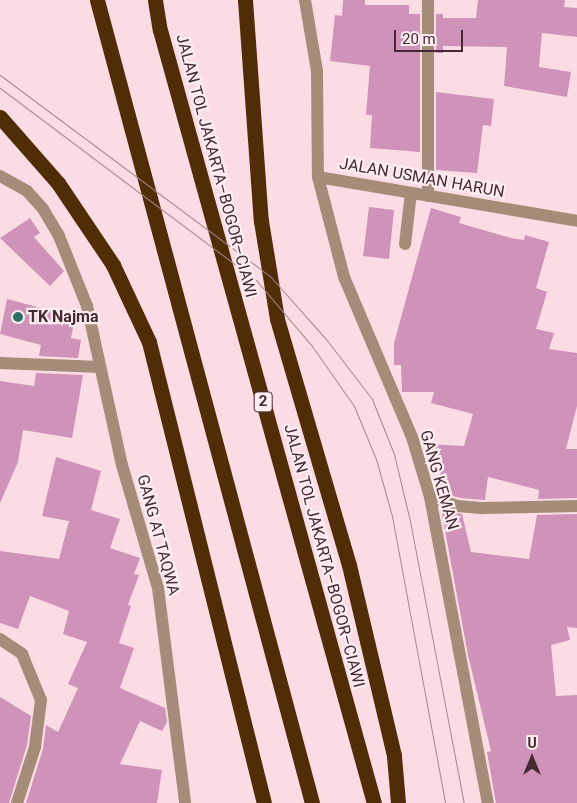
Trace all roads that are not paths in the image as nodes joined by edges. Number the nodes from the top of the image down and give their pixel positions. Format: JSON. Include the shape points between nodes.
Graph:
{"nodes":[{"id":1,"x":97,"y":0,"type":"edge"},
{"id":2,"x":155,"y":0,"type":"edge"},
{"id":3,"x":245,"y":0,"type":"edge"},
{"id":4,"x":305,"y":0,"type":"edge"},
{"id":5,"x":428,"y":0,"type":"edge"},
{"id":6,"x":0,"y":117,"type":"edge"},
{"id":7,"x":0,"y":176,"type":"edge"},
{"id":8,"x":318,"y":177,"type":"junction"},
{"id":9,"x":411,"y":193,"type":"junction"},
{"id":10,"x":428,"y":196,"type":"junction"},
{"id":11,"x":577,"y":221,"type":"edge"},
{"id":12,"x":405,"y":244,"type":"dead end"},
{"id":13,"x":0,"y":363,"type":"edge"},
{"id":14,"x":100,"y":366,"type":"junction"},
{"id":15,"x":430,"y":497,"type":"junction"},
{"id":16,"x":577,"y":506,"type":"edge"},
{"id":17,"x":0,"y":639,"type":"edge"},
{"id":18,"x":17,"y":803,"type":"edge"},
{"id":19,"x":185,"y":803,"type":"edge"},
{"id":20,"x":264,"y":803,"type":"edge"},
{"id":21,"x":312,"y":803,"type":"edge"},
{"id":22,"x":374,"y":803,"type":"edge"},
{"id":23,"x":398,"y":803,"type":"edge"},
{"id":24,"x":488,"y":803,"type":"edge"}],
"edges":[{"from":1,"to":21,"type":"highway"},
{"from":2,"to":22,"type":"highway","name":"JALAN TOL JAKARTA–BOGOR–CIAWI","number":"2","via":[[163,40]]},
{"from":3,"to":23,"type":"highway","via":[[260,221],[277,319],[349,565],[394,756]]},
{"from":4,"to":8,"type":"street","name":"JALAN USMAN HARUN","via":[[318,71]]},
{"from":5,"to":10,"type":"street"},
{"from":6,"to":20,"type":"highway","via":[[58,183],[113,265],[148,342]]},
{"from":7,"to":14,"type":"street","name":"GANG AT TAQWA","via":[[27,191],[43,209],[59,236],[87,306]]},
{"from":8,"to":9,"type":"street","name":"JALAN USMAN HARUN"},
{"from":8,"to":15,"type":"street","name":"GANG KEMAN","via":[[344,277],[412,437]]},
{"from":9,"to":10,"type":"street","name":"JALAN USMAN HARUN"},
{"from":9,"to":12,"type":"street"},
{"from":10,"to":11,"type":"street","name":"JALAN USMAN HARUN"},
{"from":13,"to":14,"type":"street"},
{"from":14,"to":19,"type":"street","name":"GANG AT TAQWA","via":[[122,465],[158,588]]},
{"from":15,"to":16,"type":"street","via":[[458,506],[483,508]]},
{"from":15,"to":24,"type":"street","name":"GANG KEMAN"},
{"from":17,"to":18,"type":"street","via":[[22,654],[41,700],[35,747]]}]}
